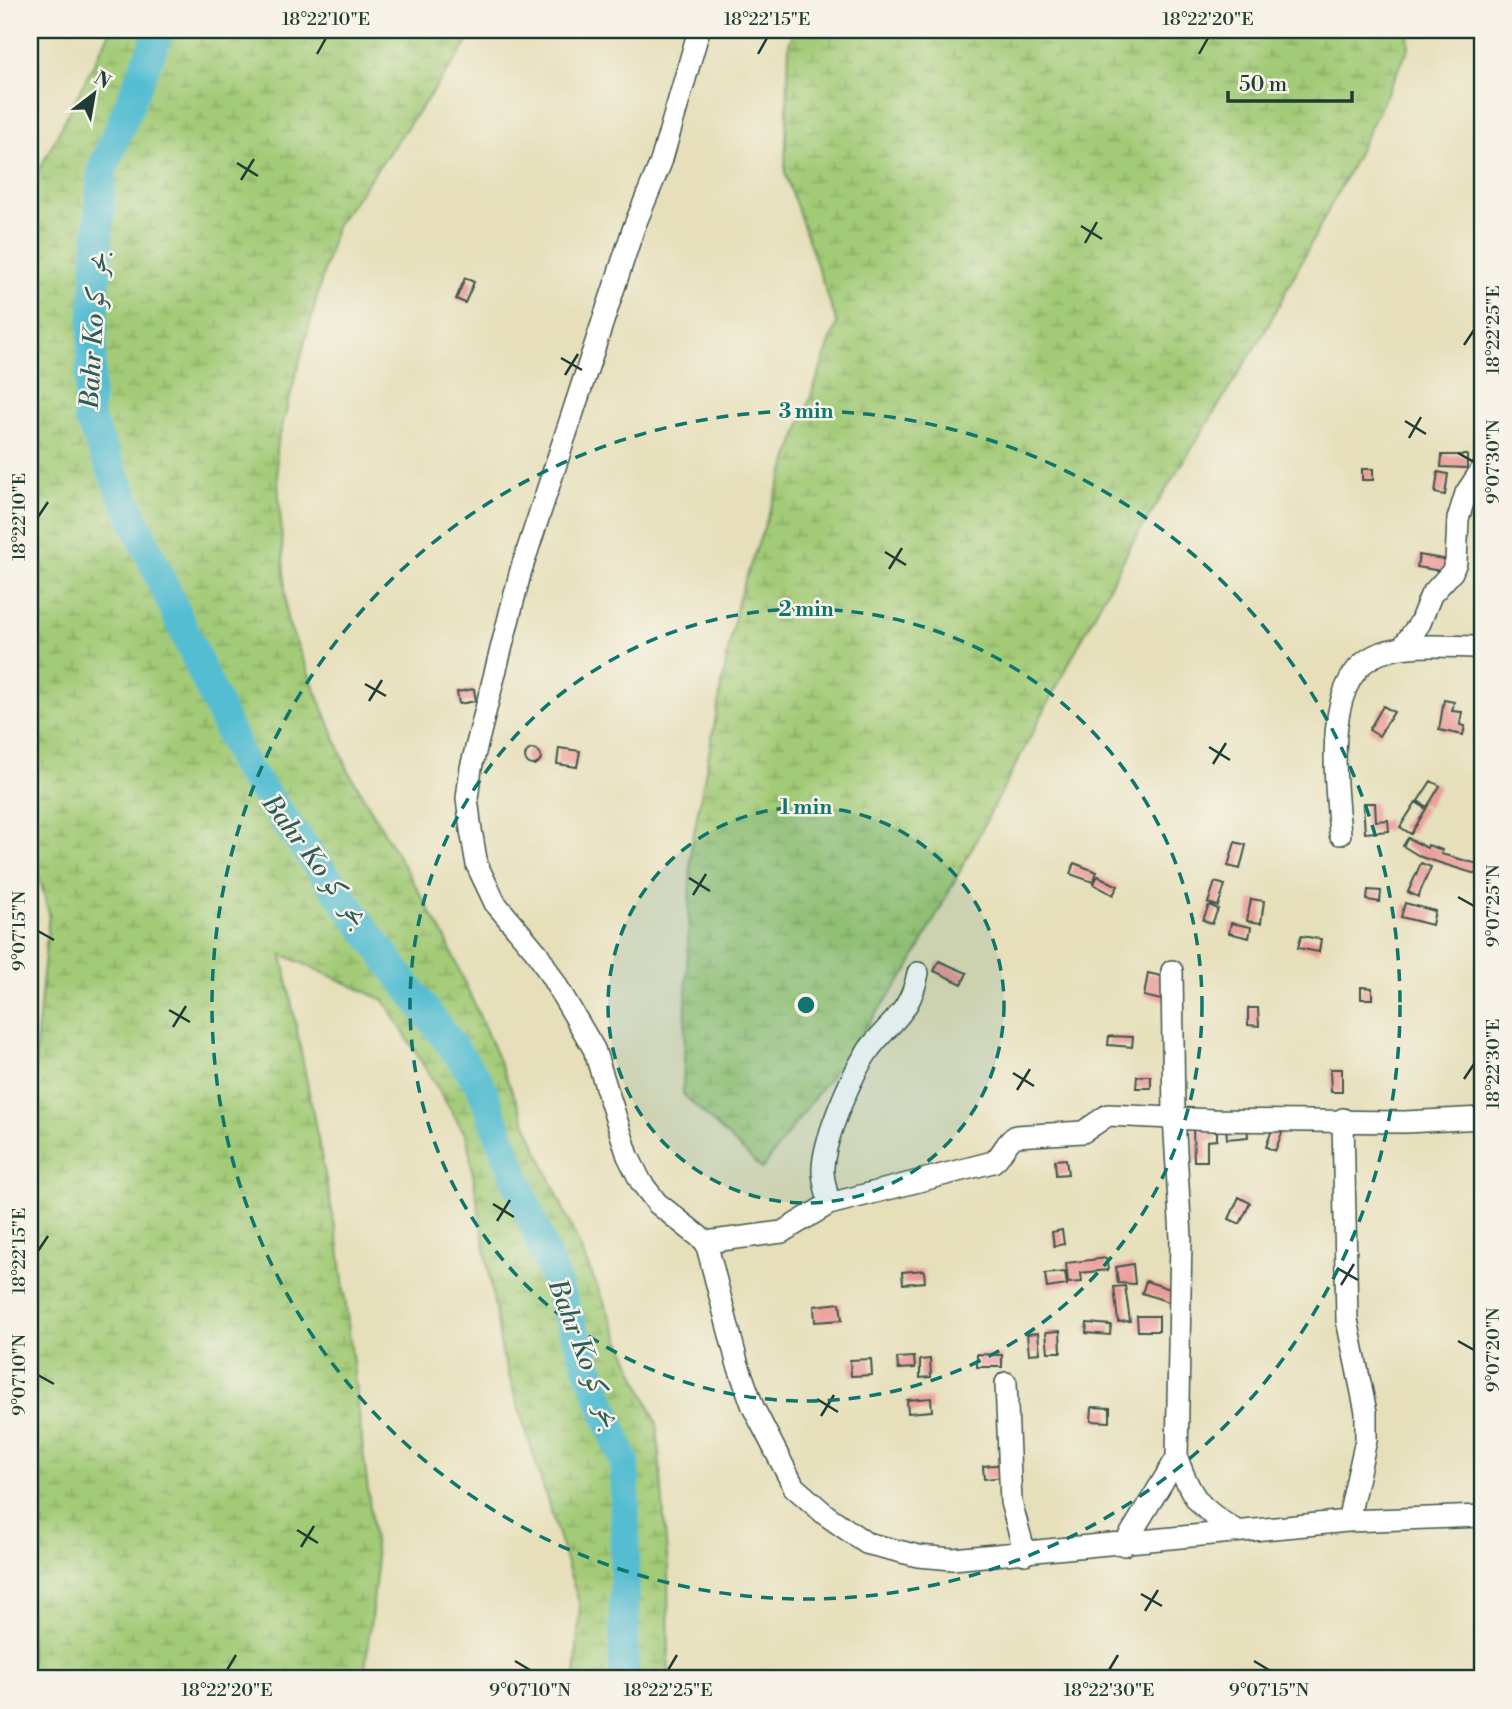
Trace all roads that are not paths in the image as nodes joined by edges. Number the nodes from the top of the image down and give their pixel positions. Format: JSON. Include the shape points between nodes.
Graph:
{"nodes":[{"id":1,"x":699,"y":30,"type":"edge"},
{"id":2,"x":1482,"y":469,"type":"edge"},
{"id":3,"x":1420,"y":623,"type":"junction"},
{"id":4,"x":1482,"y":647,"type":"edge"},
{"id":5,"x":1402,"y":648,"type":"junction"},
{"id":6,"x":1444,"y":648,"type":"junction"},
{"id":7,"x":1340,"y":834,"type":"dead end"},
{"id":8,"x":1172,"y":971,"type":"dead end"},
{"id":9,"x":918,"y":974,"type":"dead end"},
{"id":10,"x":1174,"y":1116,"type":"junction"},
{"id":11,"x":1482,"y":1118,"type":"edge"},
{"id":12,"x":1343,"y":1119,"type":"junction"},
{"id":13,"x":829,"y":1203,"type":"junction"},
{"id":14,"x":706,"y":1242,"type":"junction"},
{"id":15,"x":1006,"y":1383,"type":"dead end"},
{"id":16,"x":1177,"y":1458,"type":"junction"},
{"id":17,"x":1482,"y":1516,"type":"edge"},
{"id":18,"x":1348,"y":1521,"type":"junction"},
{"id":19,"x":1237,"y":1531,"type":"junction"},
{"id":20,"x":1124,"y":1545,"type":"junction"},
{"id":21,"x":1025,"y":1554,"type":"junction"}],
"edges":[{"from":1,"to":14,"type":"street","via":[[661,162],[634,227],[536,519],[467,798],[481,874],[495,903],[538,954],[594,1049],[628,1156],[641,1182],[657,1203]]},
{"from":2,"to":3,"type":"street","via":[[1462,506],[1452,572],[1431,595]]},
{"from":3,"to":5,"type":"street"},
{"from":3,"to":6,"type":"street"},
{"from":4,"to":6,"type":"street"},
{"from":5,"to":6,"type":"street"},
{"from":5,"to":7,"type":"street","via":[[1366,660],[1343,696],[1335,745]]},
{"from":8,"to":10,"type":"street"},
{"from":9,"to":13,"type":"street","via":[[904,1013],[861,1060],[848,1087],[822,1169]]},
{"from":10,"to":12,"type":"street","via":[[1213,1121]]},
{"from":10,"to":13,"type":"street","via":[[1108,1115],[1083,1132],[1016,1136],[993,1162]]},
{"from":10,"to":16,"type":"street","via":[[1181,1238]]},
{"from":11,"to":12,"type":"street"},
{"from":12,"to":18,"type":"street","via":[[1347,1320],[1366,1412],[1366,1440]]},
{"from":13,"to":14,"type":"street","via":[[782,1232]]},
{"from":14,"to":21,"type":"street","via":[[753,1408],[794,1487],[866,1543],[953,1559]]},
{"from":15,"to":21,"type":"street","via":[[1011,1502]]},
{"from":16,"to":19,"type":"street","via":[[1187,1486],[1207,1513]]},
{"from":16,"to":20,"type":"street"},
{"from":17,"to":18,"type":"street"},
{"from":18,"to":19,"type":"street"},
{"from":19,"to":20,"type":"street"},
{"from":20,"to":21,"type":"street"}]}
